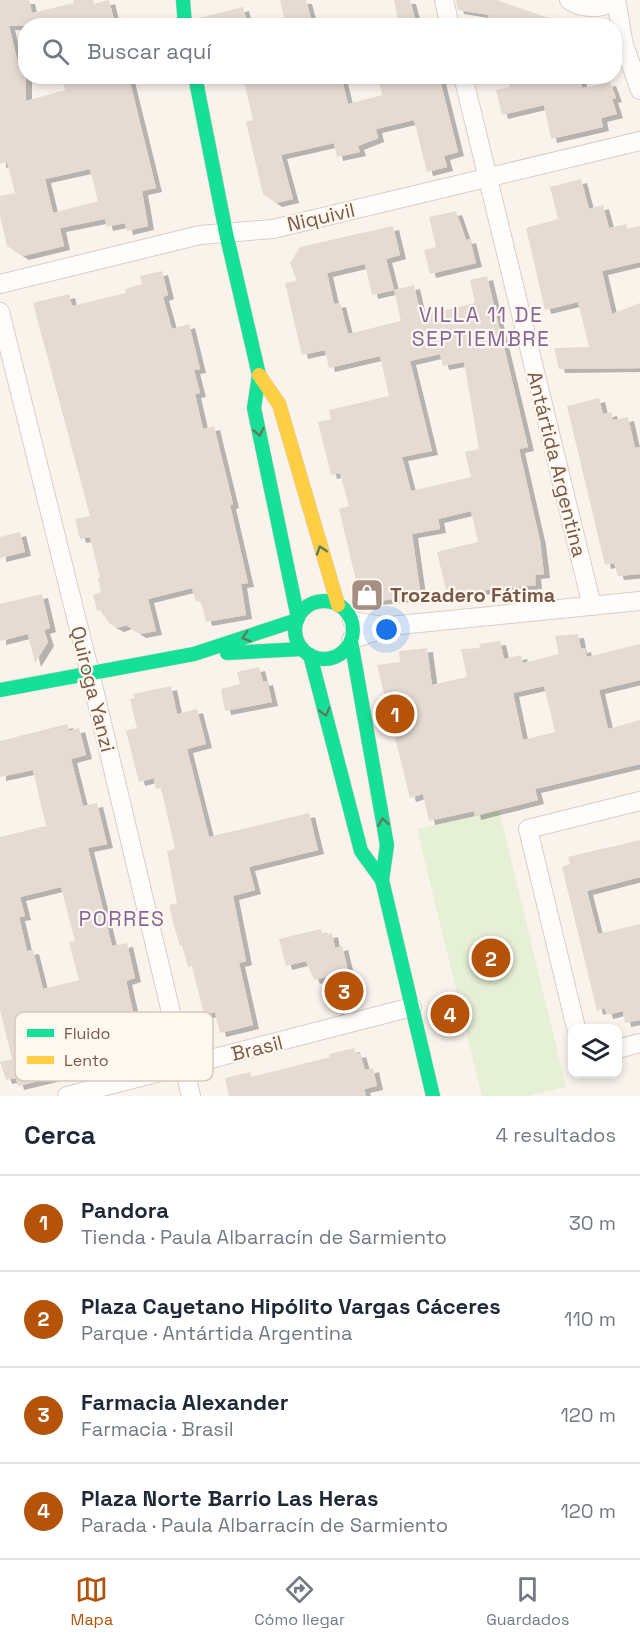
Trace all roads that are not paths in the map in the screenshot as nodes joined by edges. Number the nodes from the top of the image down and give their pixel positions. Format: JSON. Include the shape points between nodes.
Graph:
{"nodes":[{"id":1,"x":444,"y":0,"type":"edge"},
{"id":2,"x":569,"y":0,"type":"edge"},
{"id":3,"x":615,"y":0,"type":"edge"},
{"id":4,"x":180,"y":3,"type":"edge"},
{"id":5,"x":594,"y":7,"type":"junction"},
{"id":6,"x":183,"y":18,"type":"edge"},
{"id":7,"x":448,"y":18,"type":"edge"},
{"id":8,"x":603,"y":18,"type":"edge"},
{"id":9,"x":619,"y":18,"type":"edge"},
{"id":10,"x":622,"y":33,"type":"edge"},
{"id":11,"x":622,"y":45,"type":"edge"},
{"id":12,"x":626,"y":52,"type":"junction"},
{"id":13,"x":197,"y":84,"type":"edge"},
{"id":14,"x":464,"y":84,"type":"edge"},
{"id":15,"x":640,"y":90,"type":"edge"},
{"id":16,"x":640,"y":141,"type":"edge"},
{"id":17,"x":487,"y":177,"type":"junction"},
{"id":18,"x":226,"y":233,"type":"junction"},
{"id":19,"x":0,"y":284,"type":"edge"},
{"id":20,"x":0,"y":312,"type":"edge"},
{"id":21,"x":259,"y":375,"type":"junction"},
{"id":22,"x":640,"y":601,"type":"edge"},
{"id":23,"x":338,"y":605,"type":"junction"},
{"id":24,"x":592,"y":606,"type":"junction"},
{"id":25,"x":298,"y":619,"type":"junction"},
{"id":26,"x":352,"y":621,"type":"junction"},
{"id":27,"x":389,"y":626,"type":"junction"},
{"id":28,"x":351,"y":640,"type":"junction"},
{"id":29,"x":306,"y":652,"type":"junction"},
{"id":30,"x":194,"y":654,"type":"junction"},
{"id":31,"x":90,"y":673,"type":"junction"},
{"id":32,"x":0,"y":690,"type":"edge"},
{"id":33,"x":640,"y":801,"type":"edge"},
{"id":34,"x":382,"y":880,"type":"junction"},
{"id":35,"x":412,"y":1007,"type":"junction"},
{"id":36,"x":171,"y":1012,"type":"edge"},
{"id":37,"x":575,"y":1024,"type":"edge"},
{"id":38,"x":640,"y":1043,"type":"edge"},
{"id":39,"x":622,"y":1048,"type":"edge"},
{"id":40,"x":213,"y":1058,"type":"edge"},
{"id":41,"x":126,"y":1081,"type":"edge"},
{"id":42,"x":188,"y":1081,"type":"edge"},
{"id":43,"x":67,"y":1096,"type":"edge"},
{"id":44,"x":191,"y":1096,"type":"edge"},
{"id":45,"x":433,"y":1096,"type":"edge"}],
"edges":[{"from":1,"to":7,"type":"street"},
{"from":2,"to":5,"type":"street"},
{"from":3,"to":5,"type":"street"},
{"from":3,"to":9,"type":"street"},
{"from":4,"to":6,"type":"main road"},
{"from":5,"to":8,"type":"street"},
{"from":10,"to":12,"type":"street"},
{"from":11,"to":12,"type":"street"},
{"from":12,"to":15,"type":"street"},
{"from":13,"to":18,"type":"main road"},
{"from":14,"to":17,"type":"street","name":"Antártida Argentina"},
{"from":16,"to":17,"type":"street","name":"Niquivil"},
{"from":17,"to":18,"type":"street","name":"Niquivil","via":[[273,229]]},
{"from":17,"to":24,"type":"street","name":"Antártida Argentina"},
{"from":18,"to":19,"type":"street","name":"Niquivil","via":[[200,235]]},
{"from":18,"to":21,"type":"main road"},
{"from":20,"to":31,"type":"street","name":"Quiroga Yanzi"},
{"from":23,"to":21,"type":"main road","one_way":true,"via":[[279,404]]},
{"from":21,"to":25,"type":"main road","one_way":true,"via":[[254,408]]},
{"from":22,"to":24,"type":"street"},
{"from":23,"to":25,"type":"main road","via":[[315,603],[307,606]]},
{"from":23,"to":26,"type":"main road"},
{"from":24,"to":27,"type":"street"},
{"from":25,"to":29,"type":"main road","via":[[295,635]]},
{"from":25,"to":30,"type":"main road","one_way":true},
{"from":26,"to":27,"type":"street"},
{"from":26,"to":28,"type":"main road"},
{"from":27,"to":28,"type":"street"},
{"from":28,"to":29,"type":"main road","via":[[333,658]]},
{"from":34,"to":28,"type":"main road","one_way":true,"via":[[387,845]]},
{"from":29,"to":30,"type":"main road"},
{"from":29,"to":34,"type":"main road","one_way":true,"via":[[361,851]]},
{"from":30,"to":31,"type":"main road"},
{"from":31,"to":32,"type":"main road"},
{"from":31,"to":36,"type":"street","name":"Quiroga Yanzi"},
{"from":33,"to":37,"type":"street","via":[[528,829]]},
{"from":34,"to":35,"type":"main road"},
{"from":35,"to":40,"type":"street","name":"Brasil"},
{"from":35,"to":45,"type":"main road"},
{"from":38,"to":39,"type":"street"},
{"from":41,"to":43,"type":"street","name":"Brasil"},
{"from":42,"to":44,"type":"street","name":"Quiroga Yanzi"}]}
